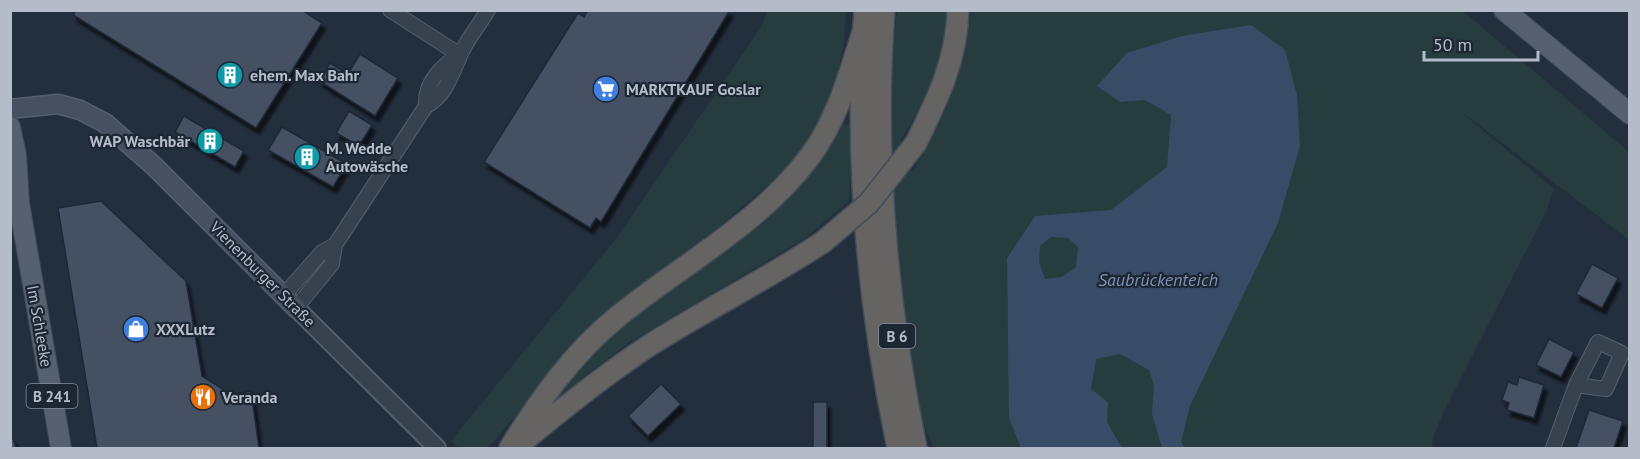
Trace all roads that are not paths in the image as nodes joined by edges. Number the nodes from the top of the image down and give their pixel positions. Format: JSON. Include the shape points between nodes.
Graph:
{"nodes":[{"id":1,"x":390,"y":10,"type":"edge"},
{"id":2,"x":488,"y":10,"type":"edge"},
{"id":3,"x":884,"y":10,"type":"edge"},
{"id":4,"x":958,"y":10,"type":"edge"},
{"id":5,"x":1504,"y":10,"type":"edge"},
{"id":6,"x":864,"y":20,"type":"edge"},
{"id":7,"x":460,"y":55,"type":"junction"},
{"id":8,"x":10,"y":109,"type":"edge"},
{"id":9,"x":80,"y":110,"type":"junction"},
{"id":10,"x":1629,"y":114,"type":"edge"},
{"id":11,"x":10,"y":117,"type":"edge"},
{"id":12,"x":10,"y":127,"type":"edge"},
{"id":13,"x":10,"y":180,"type":"edge"},
{"id":14,"x":19,"y":203,"type":"junction"},
{"id":15,"x":290,"y":301,"type":"junction"},
{"id":16,"x":1576,"y":385,"type":"dead end"},
{"id":17,"x":61,"y":448,"type":"edge"},
{"id":18,"x":437,"y":448,"type":"edge"},
{"id":19,"x":510,"y":448,"type":"edge"},
{"id":20,"x":514,"y":448,"type":"edge"},
{"id":21,"x":898,"y":448,"type":"edge"},
{"id":22,"x":916,"y":448,"type":"edge"},
{"id":23,"x":1553,"y":448,"type":"edge"}],
"edges":[{"from":1,"to":7,"type":"street"},
{"from":2,"to":7,"type":"street"},
{"from":3,"to":22,"type":"highway","number":"B 6","via":[[884,223],[891,295]]},
{"from":4,"to":20,"type":"highway","bridge":true,"via":[[950,68],[916,143],[870,202],[823,242],[605,375]]},
{"from":5,"to":10,"type":"main road"},
{"from":6,"to":19,"type":"highway","via":[[840,100],[812,154],[780,191],[738,228],[672,275],[573,359]]},
{"from":6,"to":21,"type":"highway","number":"B 6","via":[[863,161],[867,230],[873,298]]},
{"from":7,"to":15,"type":"street","via":[[436,101],[426,106],[335,245],[322,252]]},
{"from":8,"to":9,"type":"main road","name":"Vienenburger Straße","via":[[58,104]]},
{"from":9,"to":11,"type":"main road"},
{"from":9,"to":15,"type":"main road","name":"Vienenburger Straße","via":[[105,123],[154,166]]},
{"from":12,"to":14,"type":"main road","name":"Im Schleeke","number":"B 241"},
{"from":13,"to":14,"type":"main road","name":"Im Schleeke","number":"B 241"},
{"from":14,"to":17,"type":"main road","name":"Im Schleeke","number":"B 241"},
{"from":15,"to":18,"type":"street","name":"Vienenburger Straße"},
{"from":16,"to":23,"type":"street"}]}
